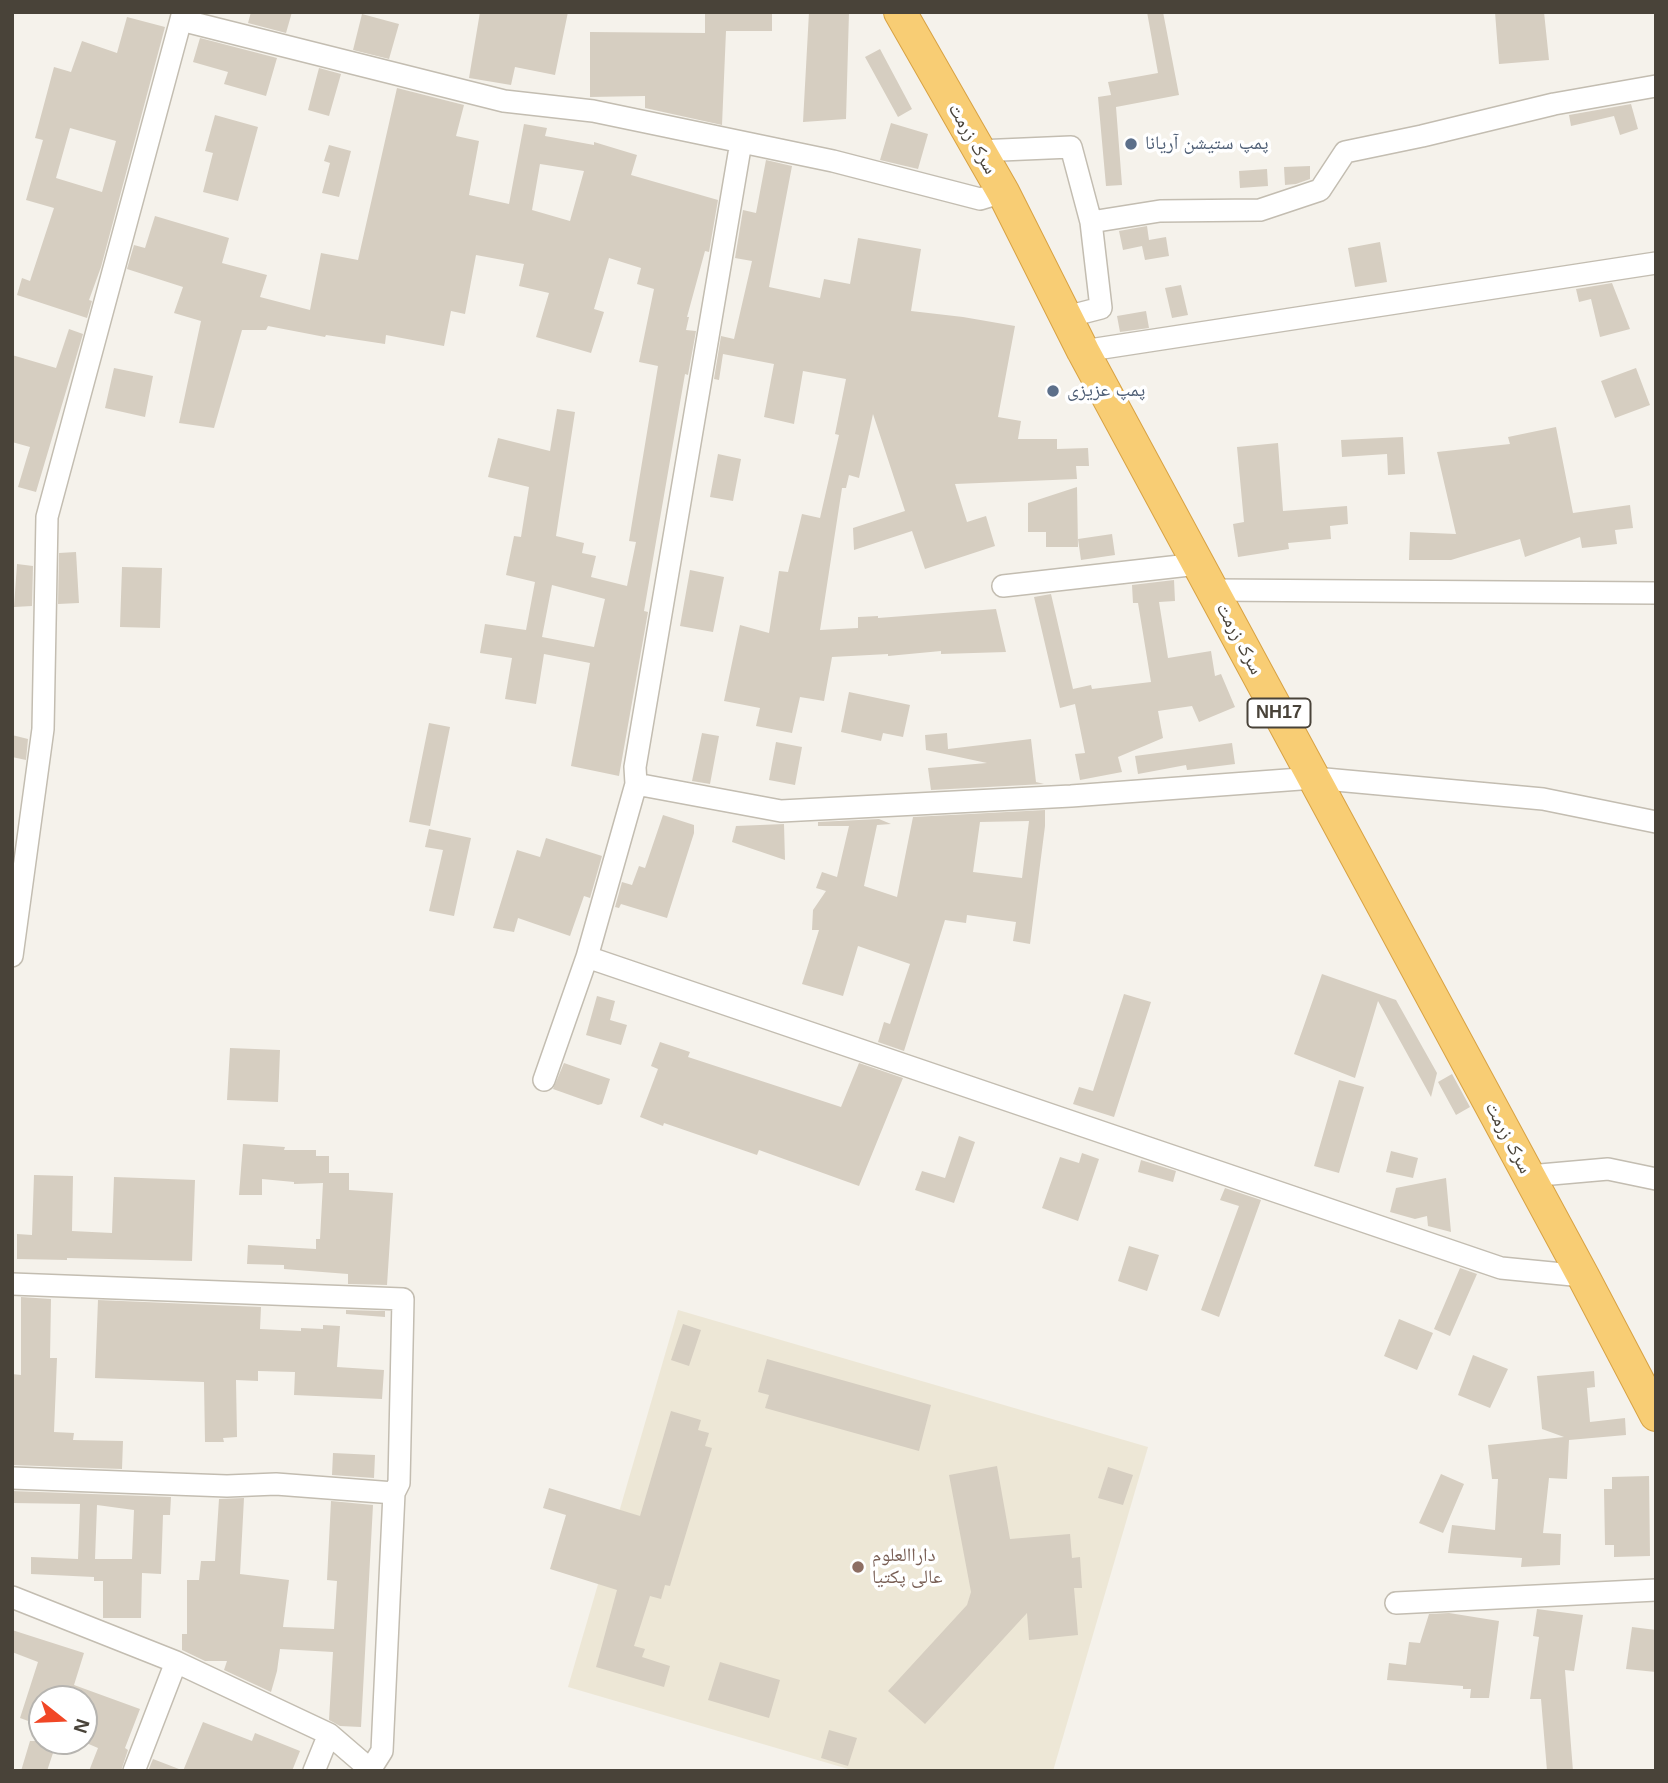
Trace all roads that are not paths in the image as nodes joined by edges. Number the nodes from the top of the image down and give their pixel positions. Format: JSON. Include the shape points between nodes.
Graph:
{"nodes":[{"id":1,"x":900,"y":12,"type":"edge"},
{"id":2,"x":182,"y":16,"type":"edge"},
{"id":3,"x":1656,"y":86,"type":"edge"},
{"id":4,"x":741,"y":142,"type":"junction"},
{"id":5,"x":978,"y":151,"type":"junction"},
{"id":6,"x":1003,"y":192,"type":"junction"},
{"id":7,"x":1091,"y":222,"type":"junction"},
{"id":8,"x":1656,"y":263,"type":"edge"},
{"id":9,"x":1066,"y":317,"type":"junction"},
{"id":10,"x":1083,"y":351,"type":"junction"},
{"id":11,"x":1205,"y":577,"type":"junction"},
{"id":12,"x":1003,"y":586,"type":"dead end"},
{"id":13,"x":1656,"y":593,"type":"edge"},
{"id":14,"x":1314,"y":778,"type":"junction"},
{"id":15,"x":636,"y":784,"type":"junction"},
{"id":16,"x":1656,"y":822,"type":"edge"},
{"id":17,"x":12,"y":956,"type":"edge"},
{"id":18,"x":587,"y":957,"type":"junction"},
{"id":19,"x":544,"y":1080,"type":"dead end"},
{"id":20,"x":1529,"y":1176,"type":"junction"},
{"id":21,"x":1656,"y":1179,"type":"edge"},
{"id":22,"x":1583,"y":1276,"type":"junction"},
{"id":23,"x":12,"y":1284,"type":"edge"},
{"id":24,"x":1656,"y":1415,"type":"edge"},
{"id":25,"x":12,"y":1478,"type":"edge"},
{"id":26,"x":394,"y":1493,"type":"junction"},
{"id":27,"x":1656,"y":1590,"type":"edge"},
{"id":28,"x":12,"y":1597,"type":"edge"},
{"id":29,"x":1396,"y":1603,"type":"dead end"},
{"id":30,"x":176,"y":1662,"type":"junction"},
{"id":31,"x":328,"y":1734,"type":"junction"},
{"id":32,"x":371,"y":1770,"type":"edge"},
{"id":33,"x":134,"y":1771,"type":"edge"},
{"id":34,"x":314,"y":1771,"type":"edge"}],
"edges":[{"from":1,"to":5,"type":"highway","name":"سرک زرمت","number":"NH17"},
{"from":2,"to":4,"type":"street","via":[[504,101],[593,111]]},
{"from":2,"to":17,"type":"street","via":[[47,517],[43,729]]},
{"from":3,"to":7,"type":"street","via":[[1554,104],[1345,152],[1320,190],[1260,210],[1160,211]]},
{"from":4,"to":6,"type":"street","via":[[980,198]]},
{"from":4,"to":15,"type":"street","via":[[635,766]]},
{"from":5,"to":6,"type":"highway","name":"سرک زرمت","number":"NH17"},
{"from":5,"to":7,"type":"street","via":[[1071,146]]},
{"from":6,"to":9,"type":"highway","name":"سرک زرمت","number":"NH17"},
{"from":7,"to":9,"type":"street","via":[[1101,308]]},
{"from":8,"to":10,"type":"street"},
{"from":9,"to":10,"type":"highway","name":"سرک زرمت","number":"NH17"},
{"from":10,"to":11,"type":"highway","name":"سرک زرمت","number":"NH17"},
{"from":11,"to":12,"type":"street"},
{"from":11,"to":13,"type":"street"},
{"from":11,"to":14,"type":"highway","name":"سرک زرمت","number":"NH17"},
{"from":14,"to":15,"type":"street","via":[[781,811]]},
{"from":14,"to":16,"type":"street","via":[[1543,799]]},
{"from":14,"to":20,"type":"highway","name":"سرک زرمت","number":"NH17"},
{"from":15,"to":18,"type":"street"},
{"from":18,"to":19,"type":"street"},
{"from":18,"to":22,"type":"street","via":[[1501,1268]]},
{"from":20,"to":21,"type":"street","via":[[1608,1169]]},
{"from":20,"to":22,"type":"highway","name":"سرک زرمت","number":"NH17"},
{"from":22,"to":24,"type":"highway","name":"سرک زرمت","number":"NH17"},
{"from":23,"to":26,"type":"street","via":[[403,1299],[399,1483]]},
{"from":25,"to":26,"type":"street","via":[[276,1484]]},
{"from":26,"to":32,"type":"street","via":[[382,1751]]},
{"from":27,"to":29,"type":"street"},
{"from":28,"to":30,"type":"street"},
{"from":30,"to":31,"type":"street"},
{"from":30,"to":33,"type":"street"},
{"from":31,"to":32,"type":"street"},
{"from":31,"to":34,"type":"street"}]}
